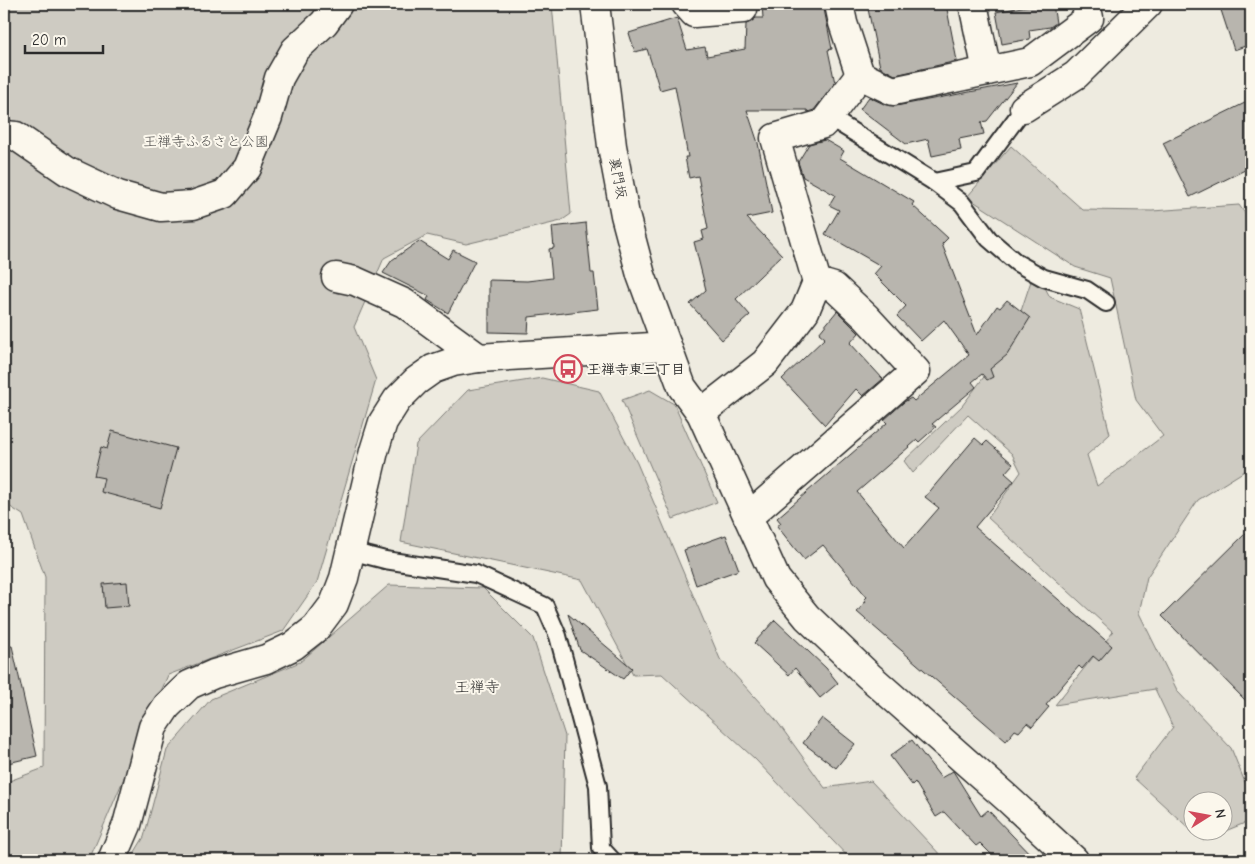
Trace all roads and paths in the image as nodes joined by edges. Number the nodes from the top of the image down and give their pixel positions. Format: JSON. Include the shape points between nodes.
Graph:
{"nodes":[{"id":1,"x":338,"y":4,"type":"edge"},
{"id":2,"x":595,"y":4,"type":"edge"},
{"id":3,"x":686,"y":4,"type":"edge"},
{"id":4,"x":839,"y":4,"type":"edge"},
{"id":5,"x":973,"y":4,"type":"edge"},
{"id":6,"x":1086,"y":4,"type":"edge"},
{"id":7,"x":1148,"y":4,"type":"edge"},
{"id":8,"x":743,"y":9,"type":"dead end"},
{"id":9,"x":987,"y":71,"type":"junction"},
{"id":10,"x":860,"y":75,"type":"junction"},
{"id":11,"x":1024,"y":108,"type":"joint"},
{"id":12,"x":830,"y":117,"type":"junction"},
{"id":13,"x":4,"y":135,"type":"edge"},
{"id":14,"x":934,"y":182,"type":"junction"},
{"id":15,"x":336,"y":277,"type":"dead end"},
{"id":16,"x":818,"y":282,"type":"junction"},
{"id":17,"x":1106,"y":303,"type":"dead end"},
{"id":18,"x":667,"y":346,"type":"junction"},
{"id":19,"x":479,"y":358,"type":"junction"},
{"id":20,"x":701,"y":413,"type":"junction"},
{"id":21,"x":748,"y":517,"type":"junction"},
{"id":22,"x":350,"y":551,"type":"junction"},
{"id":23,"x":112,"y":860,"type":"edge"},
{"id":24,"x":612,"y":860,"type":"edge"},
{"id":25,"x":1074,"y":860,"type":"edge"}],
"edges":[{"from":1,"to":13,"type":"street","via":[[324,23],[295,50],[279,78],[268,117],[247,168],[225,194],[193,205],[161,207],[118,195],[67,171],[16,136]]},
{"from":2,"to":18,"type":"street","name":"裏門坂","via":[[612,146],[625,215]]},
{"from":3,"to":8,"type":"street","via":[[694,13]]},
{"from":4,"to":10,"type":"street"},
{"from":5,"to":9,"type":"street"},
{"from":6,"to":9,"type":"street","via":[[1089,18],[1030,62]]},
{"from":7,"to":11,"type":"street","via":[[1076,75]]},
{"from":9,"to":10,"type":"street","via":[[893,91]]},
{"from":10,"to":12,"type":"street"},
{"from":11,"to":14,"type":"lane","via":[[976,173]]},
{"from":12,"to":14,"type":"lane"},
{"from":12,"to":16,"type":"street","via":[[823,124],[775,138]]},
{"from":14,"to":17,"type":"lane","via":[[962,203],[990,239],[1017,263],[1044,278],[1087,290]]},
{"from":15,"to":19,"type":"street","via":[[355,281],[404,303]]},
{"from":16,"to":20,"type":"street","via":[[805,311],[765,363]]},
{"from":16,"to":21,"type":"street","via":[[834,287],[866,316],[916,371]]},
{"from":18,"to":19,"type":"street"},
{"from":18,"to":20,"type":"street","name":"裏門坂","via":[[682,387]]},
{"from":19,"to":22,"type":"street","via":[[433,369],[396,400],[383,422],[374,451]]},
{"from":20,"to":21,"type":"street","name":"裏門坂"},
{"from":21,"to":25,"type":"street","name":"裏門坂","via":[[776,579],[806,617]]},
{"from":22,"to":23,"type":"street","via":[[334,604],[316,628],[293,646],[266,659],[189,685],[167,706],[153,727],[127,825]]},
{"from":22,"to":24,"type":"lane","via":[[385,560],[476,574],[545,606],[558,636],[598,786],[601,848]]}]}
